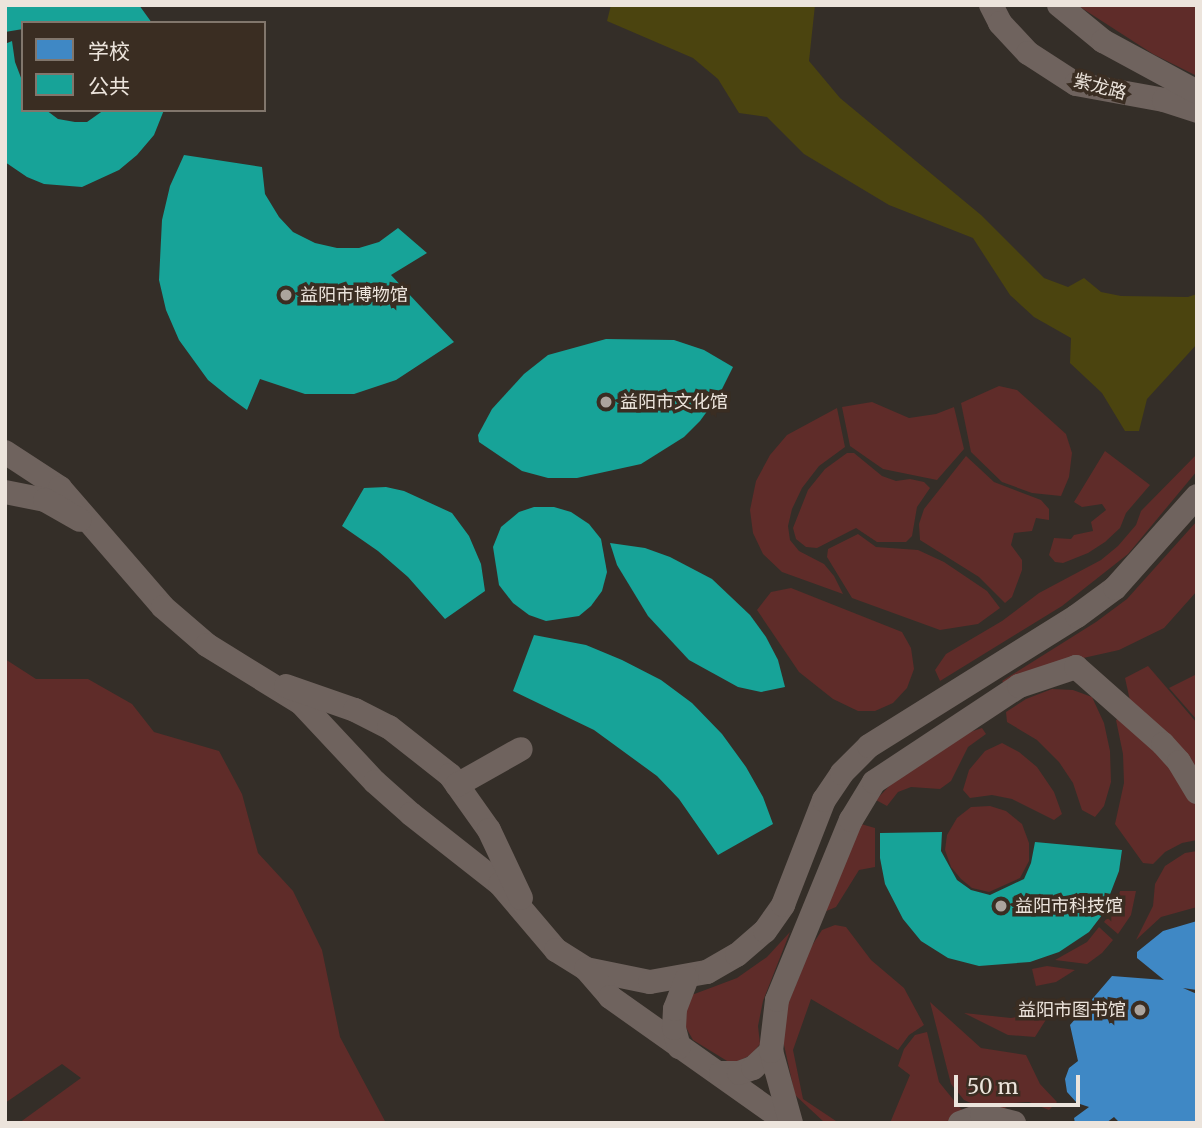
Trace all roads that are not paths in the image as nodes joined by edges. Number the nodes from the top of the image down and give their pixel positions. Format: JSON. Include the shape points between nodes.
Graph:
{"nodes":[{"id":1,"x":991,"y":5,"type":"edge"},
{"id":2,"x":1059,"y":5,"type":"edge"},
{"id":3,"x":1197,"y":92,"type":"edge"},
{"id":4,"x":1197,"y":111,"type":"edge"},
{"id":5,"x":5,"y":452,"type":"edge"},
{"id":6,"x":5,"y":492,"type":"edge"},
{"id":7,"x":1197,"y":496,"type":"edge"},
{"id":8,"x":104,"y":536,"type":"junction"},
{"id":9,"x":264,"y":679,"type":"junction"},
{"id":10,"x":974,"y":680,"type":"junction"},
{"id":11,"x":990,"y":704,"type":"junction"},
{"id":12,"x":521,"y":749,"type":"dead end"},
{"id":13,"x":457,"y":785,"type":"junction"},
{"id":14,"x":1197,"y":792,"type":"edge"},
{"id":15,"x":526,"y":915,"type":"junction"},
{"id":16,"x":586,"y":969,"type":"junction"},
{"id":17,"x":687,"y":978,"type":"junction"},
{"id":18,"x":679,"y":1047,"type":"junction"},
{"id":19,"x":771,"y":1051,"type":"junction"},
{"id":20,"x":721,"y":1073,"type":"junction"},
{"id":21,"x":790,"y":1123,"type":"edge"},
{"id":22,"x":960,"y":1123,"type":"edge"},
{"id":23,"x":1014,"y":1123,"type":"edge"}],
"edges":[{"from":1,"to":4,"type":"street","name":"紫龙路","via":[[1000,23],[1028,53],[1076,84],[1164,100]]},
{"from":2,"to":3,"type":"street","name":"紫龙路","via":[[1103,41]]},
{"from":5,"to":8,"type":"street","via":[[60,488]]},
{"from":6,"to":8,"type":"street","via":[[45,500]]},
{"from":7,"to":10,"type":"street","via":[[1115,588]]},
{"from":8,"to":9,"type":"street","via":[[163,607],[207,645]]},
{"from":9,"to":13,"type":"street","via":[[318,695],[389,727]]},
{"from":9,"to":15,"type":"street","via":[[302,703],[375,782],[500,884]]},
{"from":10,"to":11,"type":"street"},
{"from":10,"to":17,"type":"street","via":[[869,747],[842,773],[824,800],[783,905],[765,931],[737,955]]},
{"from":11,"to":14,"type":"street","via":[[1019,686],[1076,667],[1163,744]]},
{"from":11,"to":19,"type":"street","via":[[874,782],[851,820],[778,1000]]},
{"from":12,"to":13,"type":"street"},
{"from":13,"to":15,"type":"street","via":[[489,830]]},
{"from":15,"to":16,"type":"street","via":[[556,950]]},
{"from":16,"to":17,"type":"street","via":[[650,982]]},
{"from":16,"to":18,"type":"street","via":[[610,997]]},
{"from":17,"to":18,"type":"street","via":[[675,1009]]},
{"from":18,"to":20,"type":"street"},
{"from":19,"to":20,"type":"street","via":[[753,1068]]},
{"from":19,"to":21,"type":"street"},
{"from":20,"to":21,"type":"street"},
{"from":22,"to":23,"type":"street","via":[[982,1115]]}]}
